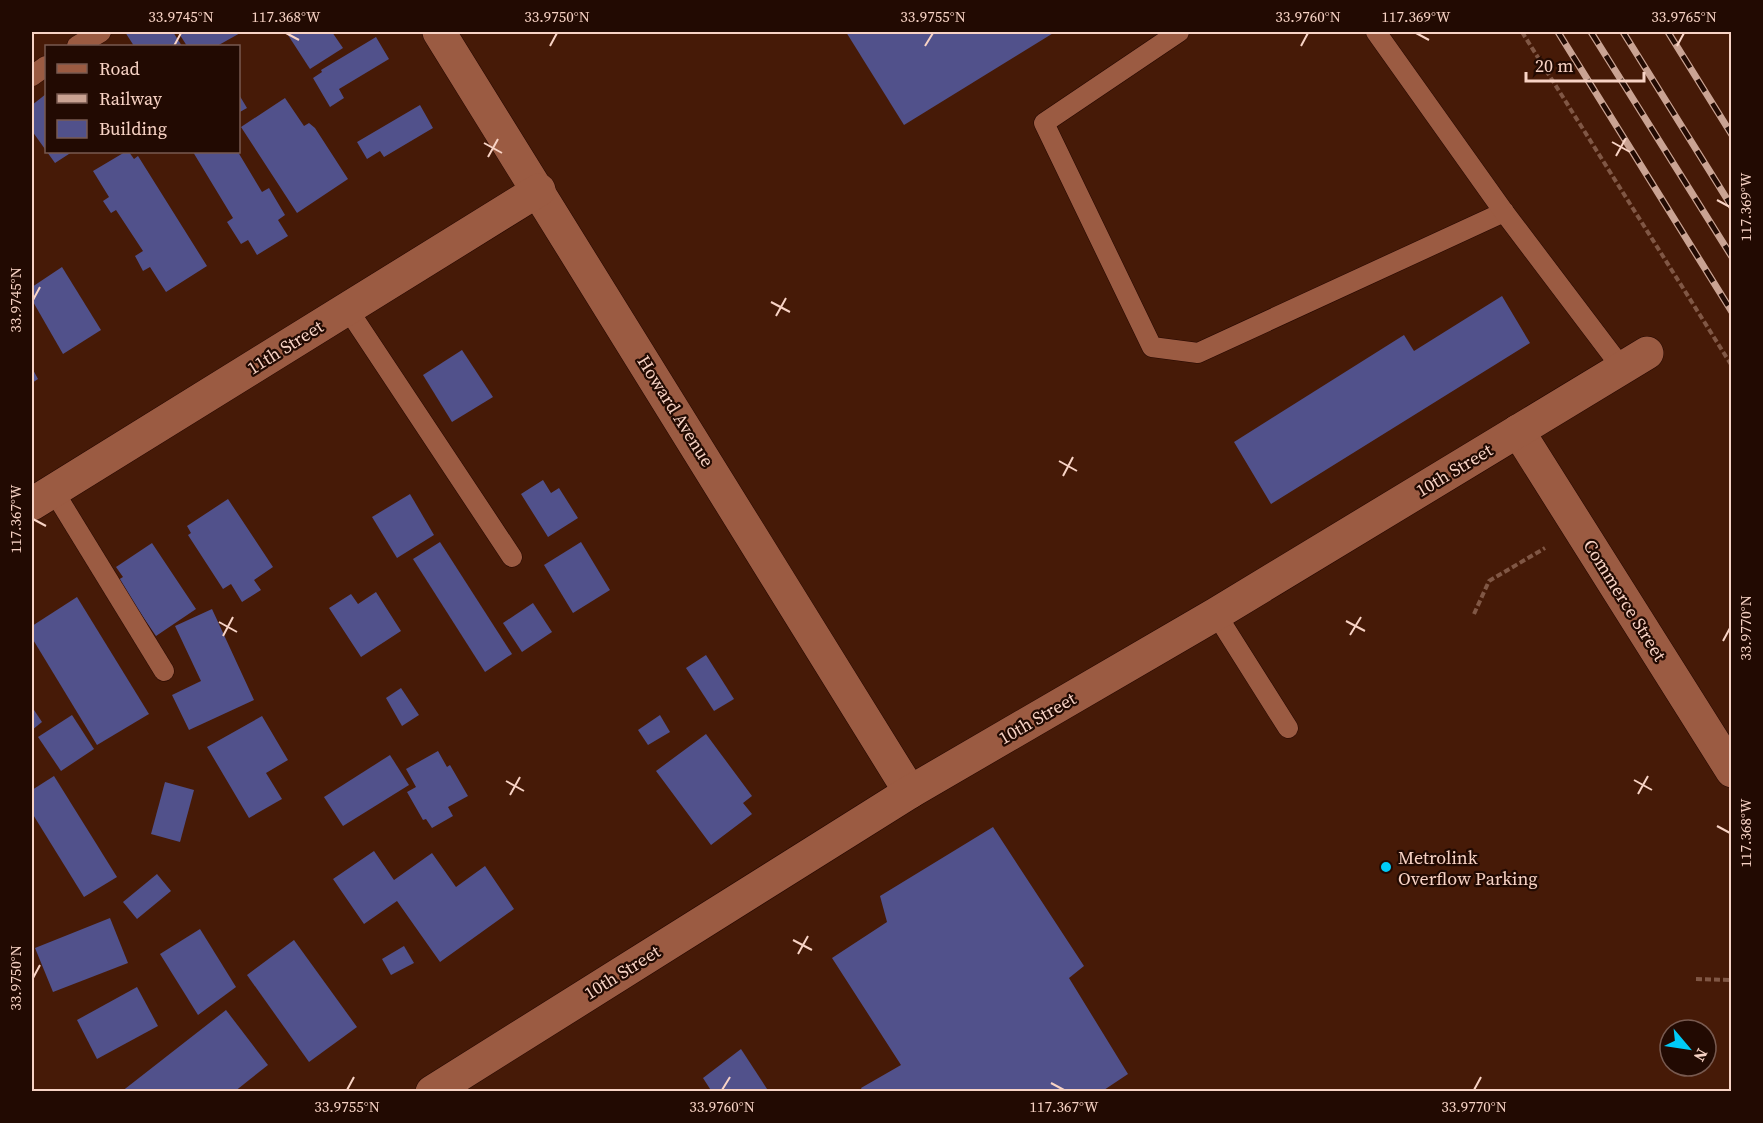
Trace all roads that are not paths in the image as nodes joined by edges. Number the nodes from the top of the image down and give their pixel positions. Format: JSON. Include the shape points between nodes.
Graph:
{"nodes":[{"id":1,"x":101,"y":32,"type":"edge"},
{"id":2,"x":439,"y":32,"type":"edge"},
{"id":3,"x":1179,"y":32,"type":"edge"},
{"id":4,"x":1376,"y":32,"type":"edge"},
{"id":5,"x":79,"y":45,"type":"edge"},
{"id":6,"x":45,"y":67,"type":"edge"},
{"id":7,"x":32,"y":75,"type":"edge"},
{"id":8,"x":539,"y":190,"type":"junction"},
{"id":9,"x":1504,"y":212,"type":"junction"},
{"id":10,"x":347,"y":308,"type":"junction"},
{"id":11,"x":1634,"y":360,"type":"joint"},
{"id":12,"x":1518,"y":431,"type":"junction"},
{"id":13,"x":42,"y":497,"type":"edge"},
{"id":14,"x":512,"y":557,"type":"dead end"},
{"id":15,"x":1216,"y":614,"type":"junction"},
{"id":16,"x":164,"y":671,"type":"dead end"},
{"id":17,"x":1288,"y":728,"type":"dead end"},
{"id":18,"x":1731,"y":771,"type":"edge"},
{"id":19,"x":910,"y":792,"type":"junction"},
{"id":20,"x":432,"y":1092,"type":"edge"}],
"edges":[{"from":1,"to":5,"type":"lane"},
{"from":2,"to":8,"type":"street","name":"Howard Avenue"},
{"from":3,"to":9,"type":"lane","via":[[1044,123],[1152,347],[1198,353]]},
{"from":4,"to":9,"type":"lane"},
{"from":6,"to":7,"type":"lane"},
{"from":8,"to":10,"type":"street","name":"11th Street"},
{"from":8,"to":19,"type":"street","name":"Howard Avenue"},
{"from":9,"to":11,"type":"lane"},
{"from":10,"to":13,"type":"street","name":"11th Street"},
{"from":10,"to":14,"type":"lane"},
{"from":11,"to":12,"type":"street","name":"10th Street"},
{"from":12,"to":15,"type":"street","name":"10th Street"},
{"from":12,"to":18,"type":"street","name":"Commerce Street"},
{"from":13,"to":16,"type":"lane"},
{"from":15,"to":17,"type":"lane"},
{"from":15,"to":19,"type":"street","name":"10th Street"},
{"from":19,"to":20,"type":"street","name":"10th Street"}]}
